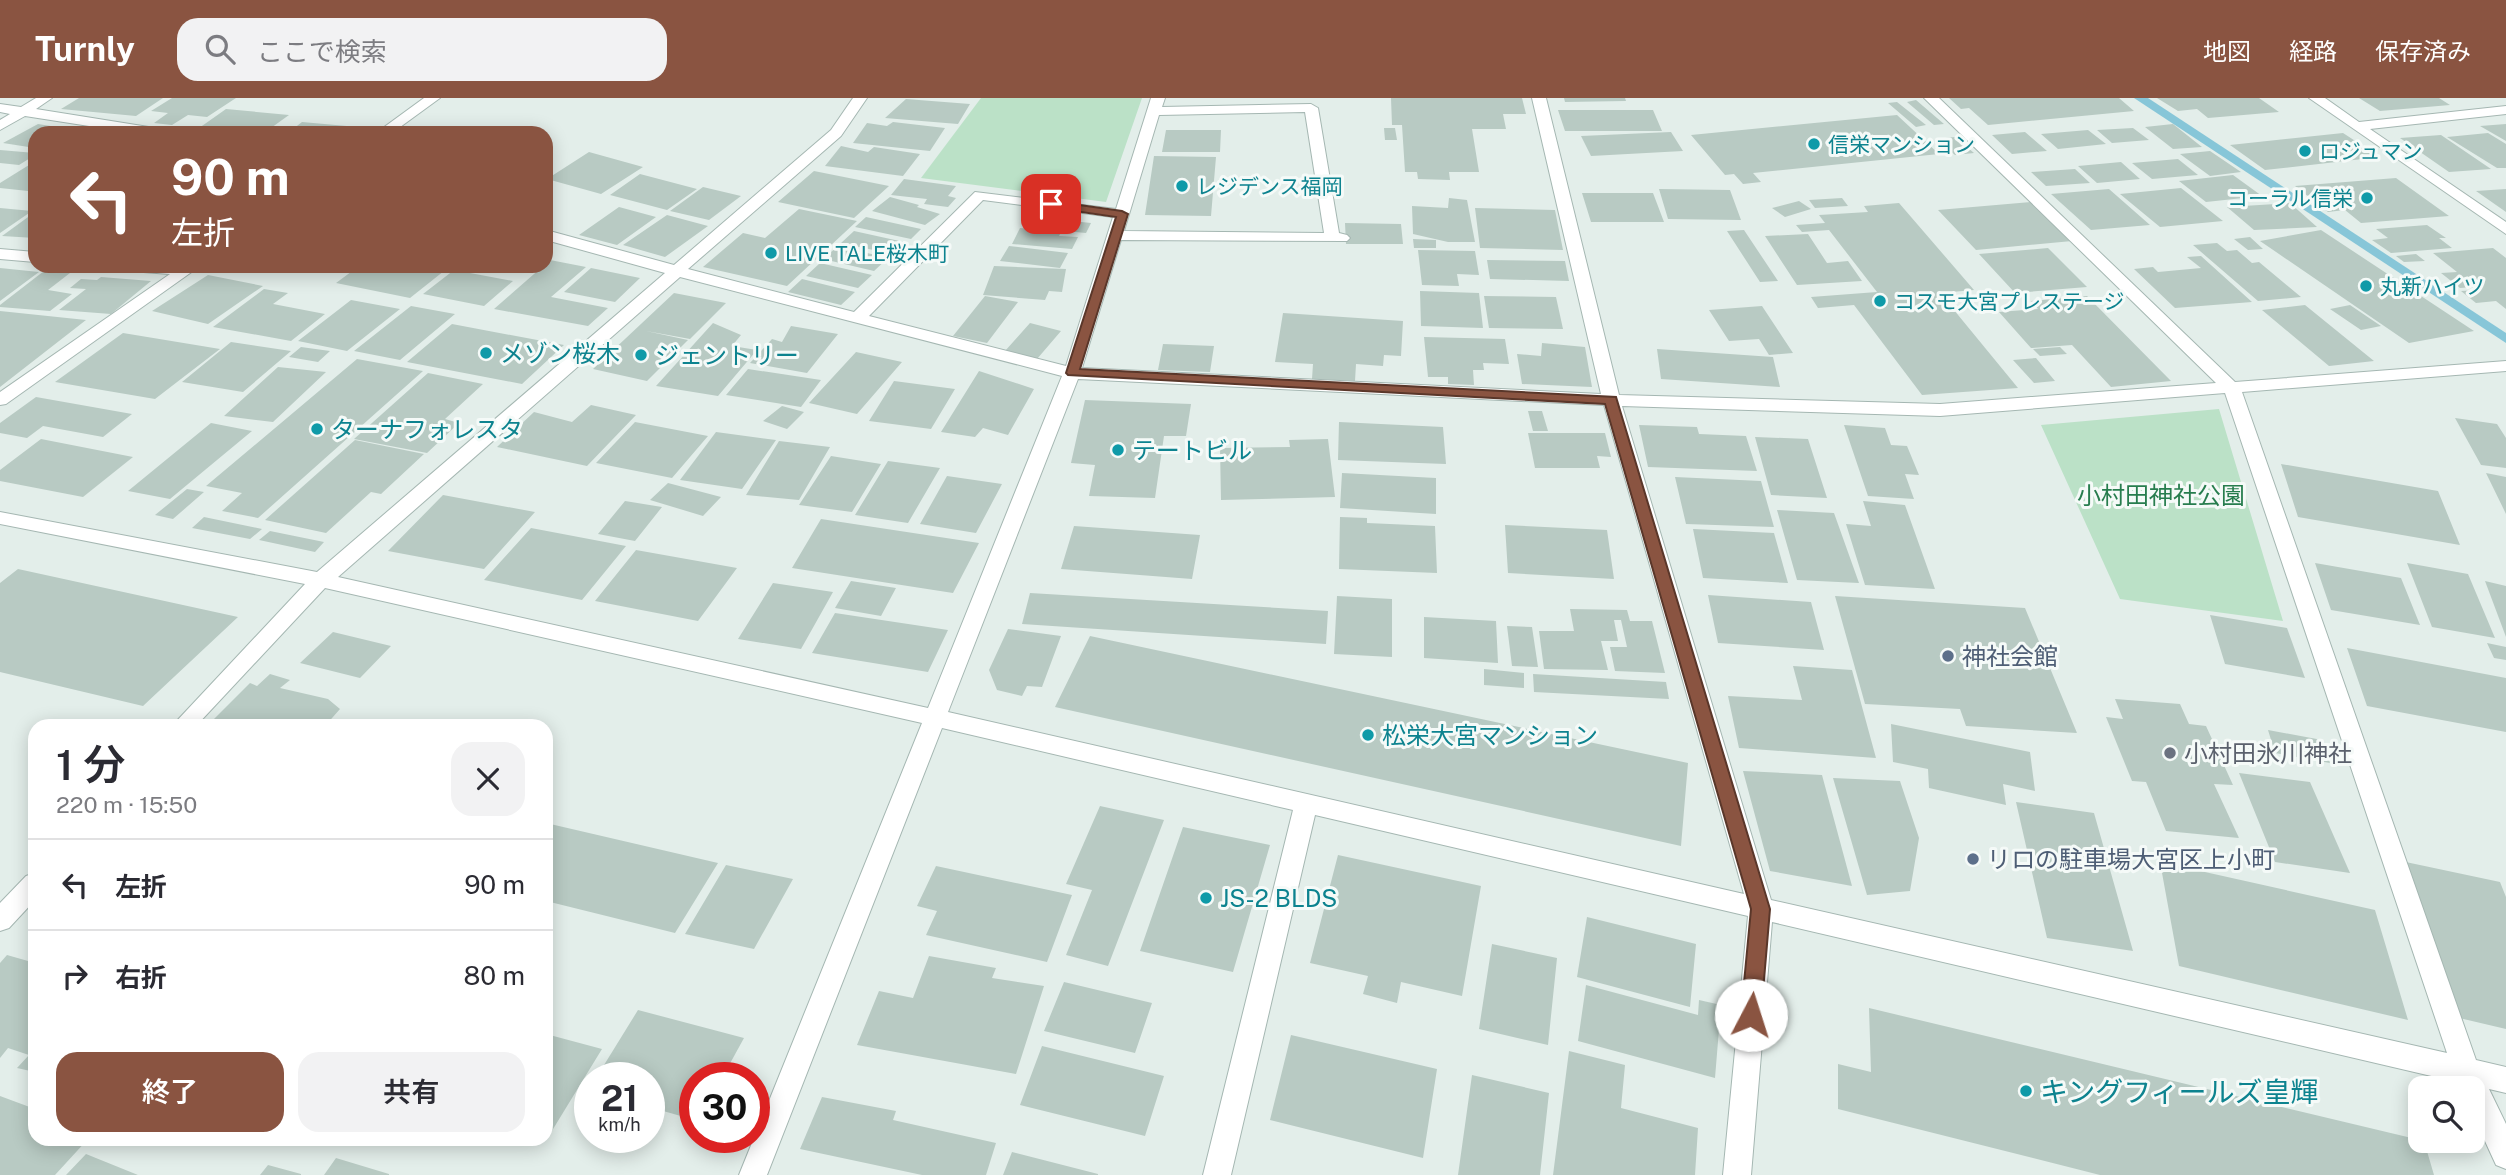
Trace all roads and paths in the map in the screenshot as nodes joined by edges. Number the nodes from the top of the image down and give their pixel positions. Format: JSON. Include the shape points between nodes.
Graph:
{"nodes":[{"id":1,"x":45,"y":98,"type":"edge"},
{"id":2,"x":433,"y":98,"type":"edge"},
{"id":3,"x":860,"y":98,"type":"edge"},
{"id":4,"x":1539,"y":98,"type":"edge"},
{"id":5,"x":1931,"y":98,"type":"edge"},
{"id":6,"x":2316,"y":98,"type":"edge"},
{"id":7,"x":1156,"y":105,"type":"edge"},
{"id":8,"x":0,"y":108,"type":"edge"},
{"id":9,"x":25,"y":110,"type":"junction"},
{"id":10,"x":2506,"y":110,"type":"edge"},
{"id":11,"x":0,"y":126,"type":"edge"},
{"id":12,"x":120,"y":126,"type":"edge"},
{"id":13,"x":393,"y":126,"type":"edge"},
{"id":14,"x":2357,"y":126,"type":"junction"},
{"id":15,"x":1122,"y":214,"type":"junction"},
{"id":16,"x":2506,"y":229,"type":"edge"},
{"id":17,"x":1115,"y":236,"type":"junction"},
{"id":18,"x":553,"y":237,"type":"edge"},
{"id":19,"x":0,"y":254,"type":"edge"},
{"id":20,"x":28,"y":256,"type":"edge"},
{"id":21,"x":676,"y":271,"type":"junction"},
{"id":22,"x":182,"y":273,"type":"edge"},
{"id":23,"x":857,"y":317,"type":"junction"},
{"id":24,"x":2506,"y":366,"type":"edge"},
{"id":25,"x":1072,"y":373,"type":"junction"},
{"id":26,"x":2232,"y":389,"type":"junction"},
{"id":27,"x":0,"y":400,"type":"edge"},
{"id":28,"x":1611,"y":400,"type":"junction"},
{"id":29,"x":0,"y":518,"type":"edge"},
{"id":30,"x":321,"y":580,"type":"junction"},
{"id":31,"x":936,"y":718,"type":"junction"},
{"id":32,"x":190,"y":719,"type":"edge"},
{"id":33,"x":1306,"y":804,"type":"junction"},
{"id":34,"x":28,"y":890,"type":"edge"},
{"id":35,"x":1761,"y":909,"type":"junction"},
{"id":36,"x":0,"y":920,"type":"edge"},
{"id":37,"x":2466,"y":1071,"type":"junction"},
{"id":38,"x":2506,"y":1080,"type":"edge"},
{"id":39,"x":2506,"y":1155,"type":"edge"},
{"id":40,"x":753,"y":1175,"type":"edge"},
{"id":41,"x":1217,"y":1175,"type":"edge"},
{"id":42,"x":1737,"y":1175,"type":"edge"}],
"edges":[{"from":1,"to":9,"type":"street"},
{"from":2,"to":13,"type":"street"},
{"from":3,"to":21,"type":"street","via":[[836,133]]},
{"from":4,"to":28,"type":"street"},
{"from":5,"to":26,"type":"street"},
{"from":6,"to":14,"type":"street"},
{"from":7,"to":15,"type":"street"},
{"from":7,"to":17,"type":"street","via":[[1311,108],[1337,238]]},
{"from":8,"to":9,"type":"street"},
{"from":9,"to":11,"type":"street"},
{"from":9,"to":12,"type":"street"},
{"from":10,"to":14,"type":"street"},
{"from":14,"to":16,"type":"street"},
{"from":15,"to":17,"type":"street"},
{"from":15,"to":23,"type":"street","via":[[979,195]]},
{"from":17,"to":25,"type":"street"},
{"from":18,"to":21,"type":"street"},
{"from":19,"to":20,"type":"street"},
{"from":21,"to":23,"type":"street"},
{"from":21,"to":30,"type":"street"},
{"from":22,"to":27,"type":"street"},
{"from":23,"to":25,"type":"street"},
{"from":24,"to":26,"type":"street"},
{"from":25,"to":28,"type":"street"},
{"from":25,"to":31,"type":"street"},
{"from":26,"to":28,"type":"street","via":[[1940,410]]},
{"from":26,"to":37,"type":"street"},
{"from":28,"to":35,"type":"street"},
{"from":29,"to":30,"type":"street"},
{"from":30,"to":31,"type":"street"},
{"from":30,"to":32,"type":"street"},
{"from":31,"to":33,"type":"street"},
{"from":31,"to":40,"type":"street"},
{"from":33,"to":35,"type":"street"},
{"from":33,"to":41,"type":"street"},
{"from":34,"to":36,"type":"street"},
{"from":35,"to":37,"type":"street"},
{"from":35,"to":42,"type":"street"},
{"from":37,"to":38,"type":"street"},
{"from":37,"to":39,"type":"street"}]}
